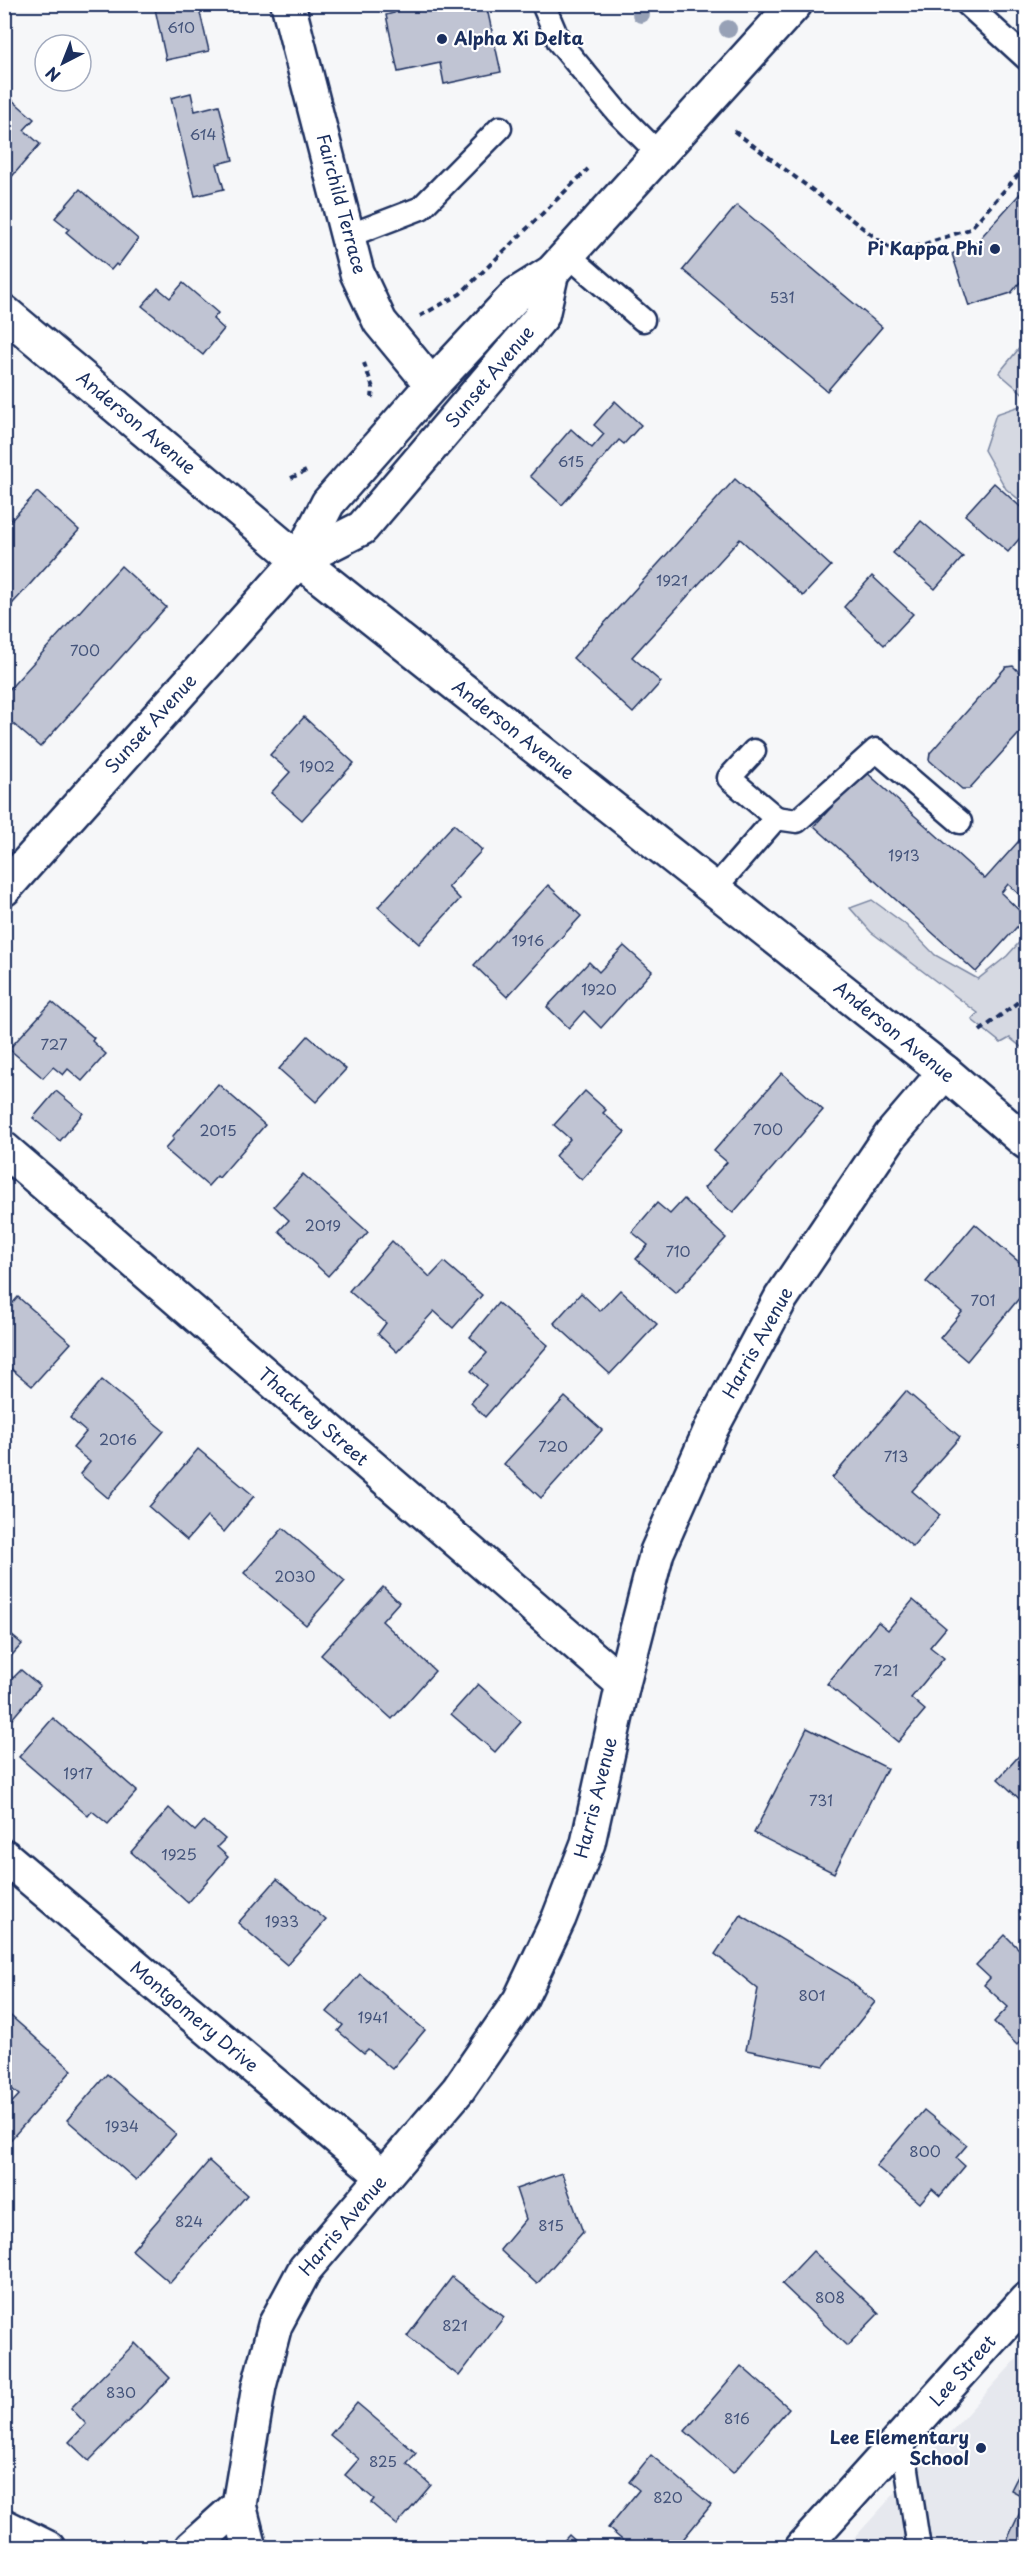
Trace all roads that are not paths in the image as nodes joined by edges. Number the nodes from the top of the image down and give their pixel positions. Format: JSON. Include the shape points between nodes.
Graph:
{"nodes":[{"id":1,"x":288,"y":4,"type":"edge"},
{"id":2,"x":543,"y":4,"type":"edge"},
{"id":3,"x":795,"y":4,"type":"edge"},
{"id":4,"x":967,"y":4,"type":"edge"},
{"id":5,"x":1026,"y":58,"type":"edge"},
{"id":6,"x":500,"y":128,"type":"dead end"},
{"id":7,"x":659,"y":154,"type":"junction"},
{"id":8,"x":348,"y":236,"type":"junction"},
{"id":9,"x":560,"y":264,"type":"junction"},
{"id":10,"x":4,"y":312,"type":"edge"},
{"id":11,"x":643,"y":320,"type":"dead end"},
{"id":12,"x":432,"y":385,"type":"junction"},
{"id":13,"x":299,"y":560,"type":"junction"},
{"id":14,"x":753,"y":751,"type":"dead end"},
{"id":15,"x":776,"y":818,"type":"junction"},
{"id":16,"x":960,"y":822,"type":"dead end"},
{"id":17,"x":4,"y":889,"type":"edge"},
{"id":18,"x":714,"y":889,"type":"junction"},
{"id":19,"x":945,"y":1072,"type":"junction"},
{"id":20,"x":1026,"y":1142,"type":"edge"},
{"id":21,"x":4,"y":1149,"type":"edge"},
{"id":22,"x":623,"y":1684,"type":"junction"},
{"id":23,"x":4,"y":1856,"type":"edge"},
{"id":24,"x":384,"y":2177,"type":"junction"},
{"id":25,"x":1026,"y":2300,"type":"edge"},
{"id":26,"x":902,"y":2437,"type":"junction"},
{"id":27,"x":239,"y":2505,"type":"junction"},
{"id":28,"x":10,"y":2535,"type":"edge"},
{"id":29,"x":48,"y":2547,"type":"edge"},
{"id":30,"x":191,"y":2547,"type":"edge"},
{"id":31,"x":250,"y":2547,"type":"edge"},
{"id":32,"x":802,"y":2547,"type":"edge"},
{"id":33,"x":919,"y":2547,"type":"edge"}],
"edges":[{"from":1,"to":8,"type":"street","name":"Fairchild Terrace"},
{"from":2,"to":7,"type":"lane","via":[[560,42],[617,112]]},
{"from":3,"to":7,"type":"street","name":"Sunset Avenue"},
{"from":4,"to":5,"type":"lane"},
{"from":6,"to":8,"type":"lane","via":[[421,208]]},
{"from":7,"to":9,"type":"street","name":"Sunset Avenue"},
{"from":8,"to":12,"type":"street","name":"Fairchild Terrace","via":[[357,273],[380,322]]},
{"from":9,"to":11,"type":"lane"},
{"from":9,"to":12,"type":"street","name":"Sunset Avenue","via":[[517,294]]},
{"from":9,"to":13,"type":"street","name":"Sunset Avenue","via":[[542,316],[362,528]]},
{"from":10,"to":13,"type":"street","name":"Anderson Avenue"},
{"from":12,"to":13,"type":"street","name":"Sunset Avenue","via":[[328,503]]},
{"from":13,"to":17,"type":"street","name":"Sunset Avenue"},
{"from":13,"to":18,"type":"street","name":"Anderson Avenue"},
{"from":14,"to":15,"type":"lane","via":[[729,778]]},
{"from":15,"to":16,"type":"lane","via":[[797,821],[876,750]]},
{"from":15,"to":18,"type":"lane"},
{"from":18,"to":19,"type":"street","name":"Anderson Avenue"},
{"from":19,"to":20,"type":"street","name":"Anderson Avenue"},
{"from":19,"to":22,"type":"street","name":"Harris Avenue","via":[[891,1135],[781,1298],[711,1430],[657,1552]]},
{"from":21,"to":22,"type":"street","name":"Thackrey Street"},
{"from":22,"to":24,"type":"street","name":"Harris Avenue","via":[[588,1843],[559,1918],[525,1989],[458,2090]]},
{"from":23,"to":24,"type":"street","name":"Montgomery Drive"},
{"from":24,"to":27,"type":"street","name":"Harris Avenue","via":[[305,2269],[275,2325],[259,2386]]},
{"from":25,"to":26,"type":"street","name":"Lee Street"},
{"from":26,"to":32,"type":"street","name":"Lee Street"},
{"from":26,"to":33,"type":"lane"},
{"from":27,"to":30,"type":"street"},
{"from":27,"to":31,"type":"street","name":"Harris Avenue"},
{"from":28,"to":29,"type":"street"}]}
